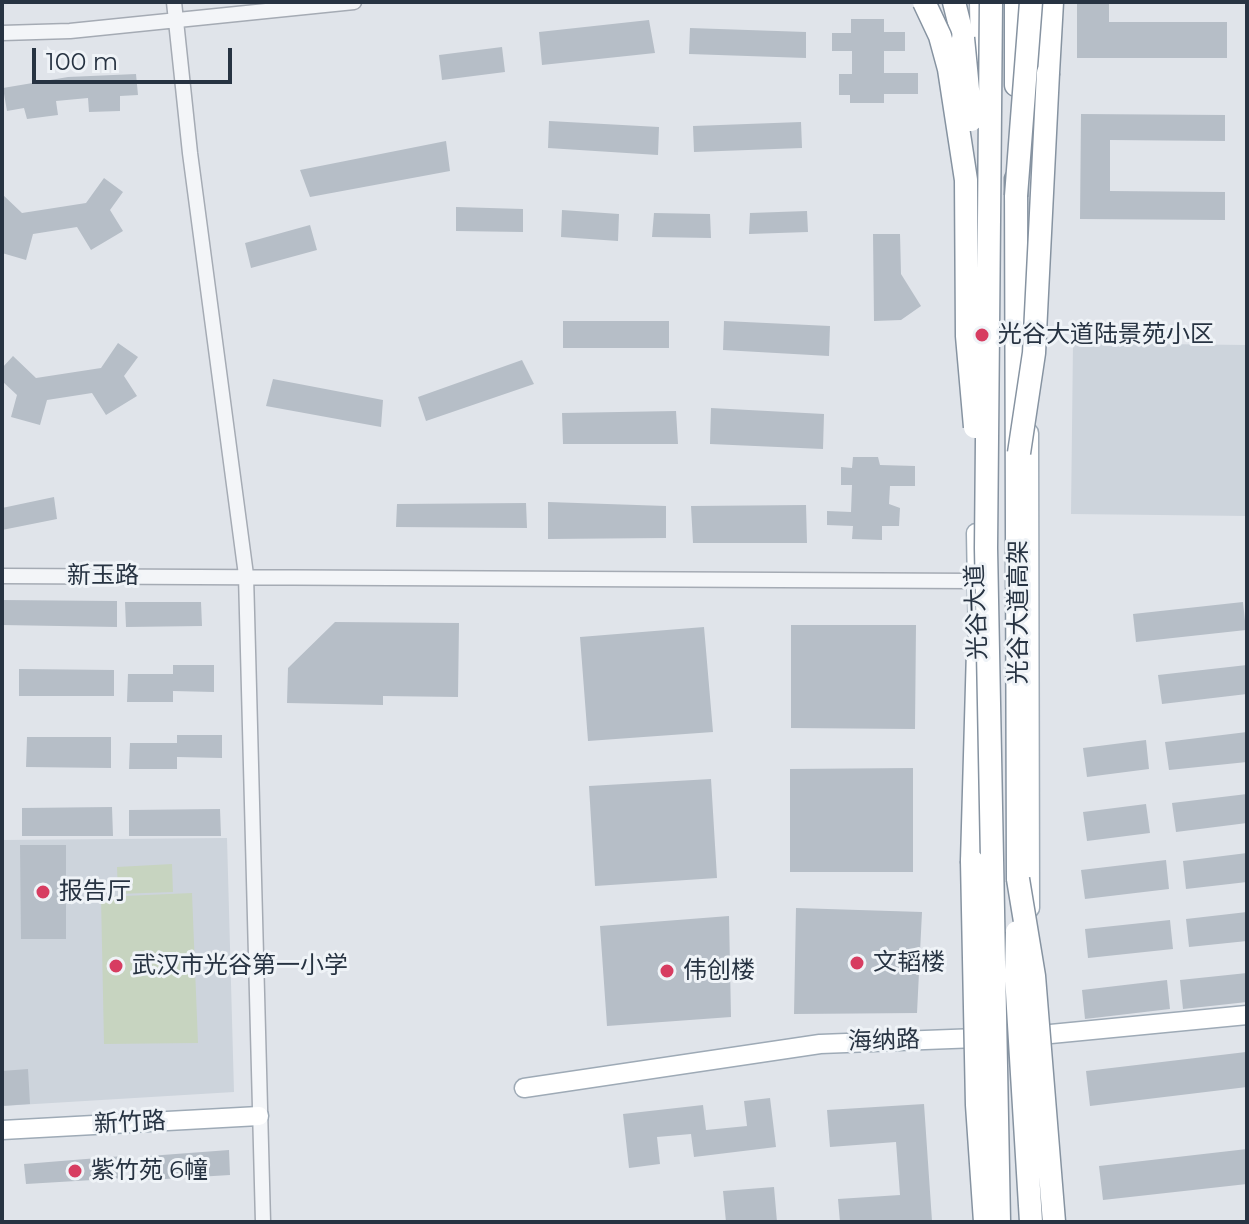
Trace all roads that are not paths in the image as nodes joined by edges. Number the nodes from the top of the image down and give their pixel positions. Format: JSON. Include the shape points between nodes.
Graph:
{"nodes":[{"id":1,"x":174,"y":2,"type":"edge"},
{"id":2,"x":354,"y":2,"type":"edge"},
{"id":3,"x":924,"y":2,"type":"edge"},
{"id":4,"x":954,"y":2,"type":"edge"},
{"id":5,"x":979,"y":2,"type":"edge"},
{"id":6,"x":991,"y":2,"type":"edge"},
{"id":7,"x":1016,"y":2,"type":"edge"},
{"id":8,"x":1024,"y":2,"type":"edge"},
{"id":9,"x":1031,"y":2,"type":"edge"},
{"id":10,"x":1052,"y":2,"type":"edge"},
{"id":11,"x":177,"y":21,"type":"junction"},
{"id":12,"x":2,"y":33,"type":"edge"},
{"id":13,"x":1016,"y":196,"type":"junction"},
{"id":14,"x":1019,"y":453,"type":"junction"},
{"id":15,"x":986,"y":548,"type":"junction"},
{"id":16,"x":246,"y":575,"type":"junction"},
{"id":17,"x":2,"y":576,"type":"edge"},
{"id":18,"x":974,"y":581,"type":"junction"},
{"id":19,"x":978,"y":650,"type":"junction"},
{"id":20,"x":1018,"y":879,"type":"junction"},
{"id":21,"x":1247,"y":1015,"type":"edge"},
{"id":22,"x":1030,"y":1036,"type":"junction"},
{"id":23,"x":988,"y":1038,"type":"junction"},
{"id":24,"x":524,"y":1088,"type":"dead end"},
{"id":25,"x":259,"y":1116,"type":"junction"},
{"id":26,"x":2,"y":1130,"type":"edge"},
{"id":27,"x":263,"y":1222,"type":"edge"},
{"id":28,"x":985,"y":1222,"type":"edge"},
{"id":29,"x":999,"y":1222,"type":"edge"},
{"id":30,"x":1031,"y":1222,"type":"edge"},
{"id":31,"x":1042,"y":1222,"type":"edge"},
{"id":32,"x":1054,"y":1222,"type":"edge"}],
"edges":[{"from":1,"to":11,"type":"street"},
{"from":2,"to":11,"type":"street"},
{"from":3,"to":15,"type":"highway","bridge":true,"via":[[949,69],[966,180],[967,336]]},
{"from":4,"to":15,"type":"highway","bridge":true,"via":[[970,102]]},
{"from":5,"to":18,"type":"main road","name":"光谷大道","via":[[982,335]]},
{"from":6,"to":15,"type":"highway","name":"光谷大道高架","bridge":true},
{"from":7,"to":13,"type":"highway","name":"光谷大道高架","bridge":true},
{"from":8,"to":22,"type":"main road"},
{"from":9,"to":13,"type":"highway","bridge":true},
{"from":10,"to":14,"type":"highway","bridge":true,"via":[[1034,353]]},
{"from":11,"to":12,"type":"street"},
{"from":11,"to":16,"type":"street"},
{"from":13,"to":14,"type":"highway","name":"光谷大道高架","bridge":true},
{"from":14,"to":20,"type":"highway","name":"光谷大道高架"},
{"from":15,"to":29,"type":"highway","name":"光谷大道高架","bridge":true},
{"from":16,"to":17,"type":"street","name":"新玉路"},
{"from":16,"to":18,"type":"street","name":"新玉路"},
{"from":16,"to":25,"type":"street"},
{"from":18,"to":19,"type":"main road","name":"光谷大道"},
{"from":19,"to":23,"type":"main road","name":"光谷大道","via":[[985,755]]},
{"from":19,"to":28,"type":"highway","bridge":true,"via":[[972,861]]},
{"from":20,"to":30,"type":"highway","name":"光谷大道高架","bridge":true,"via":[[1016,975]]},
{"from":20,"to":32,"type":"highway","bridge":true,"via":[[1034,976]]},
{"from":21,"to":22,"type":"main road","name":"海纳路"},
{"from":22,"to":23,"type":"main road","name":"海纳路"},
{"from":22,"to":31,"type":"main road"},
{"from":23,"to":24,"type":"main road","name":"海纳路","via":[[820,1044]]},
{"from":23,"to":29,"type":"main road","name":"光谷大道"},
{"from":25,"to":26,"type":"main road","name":"新竹路"},
{"from":25,"to":27,"type":"street"}]}
